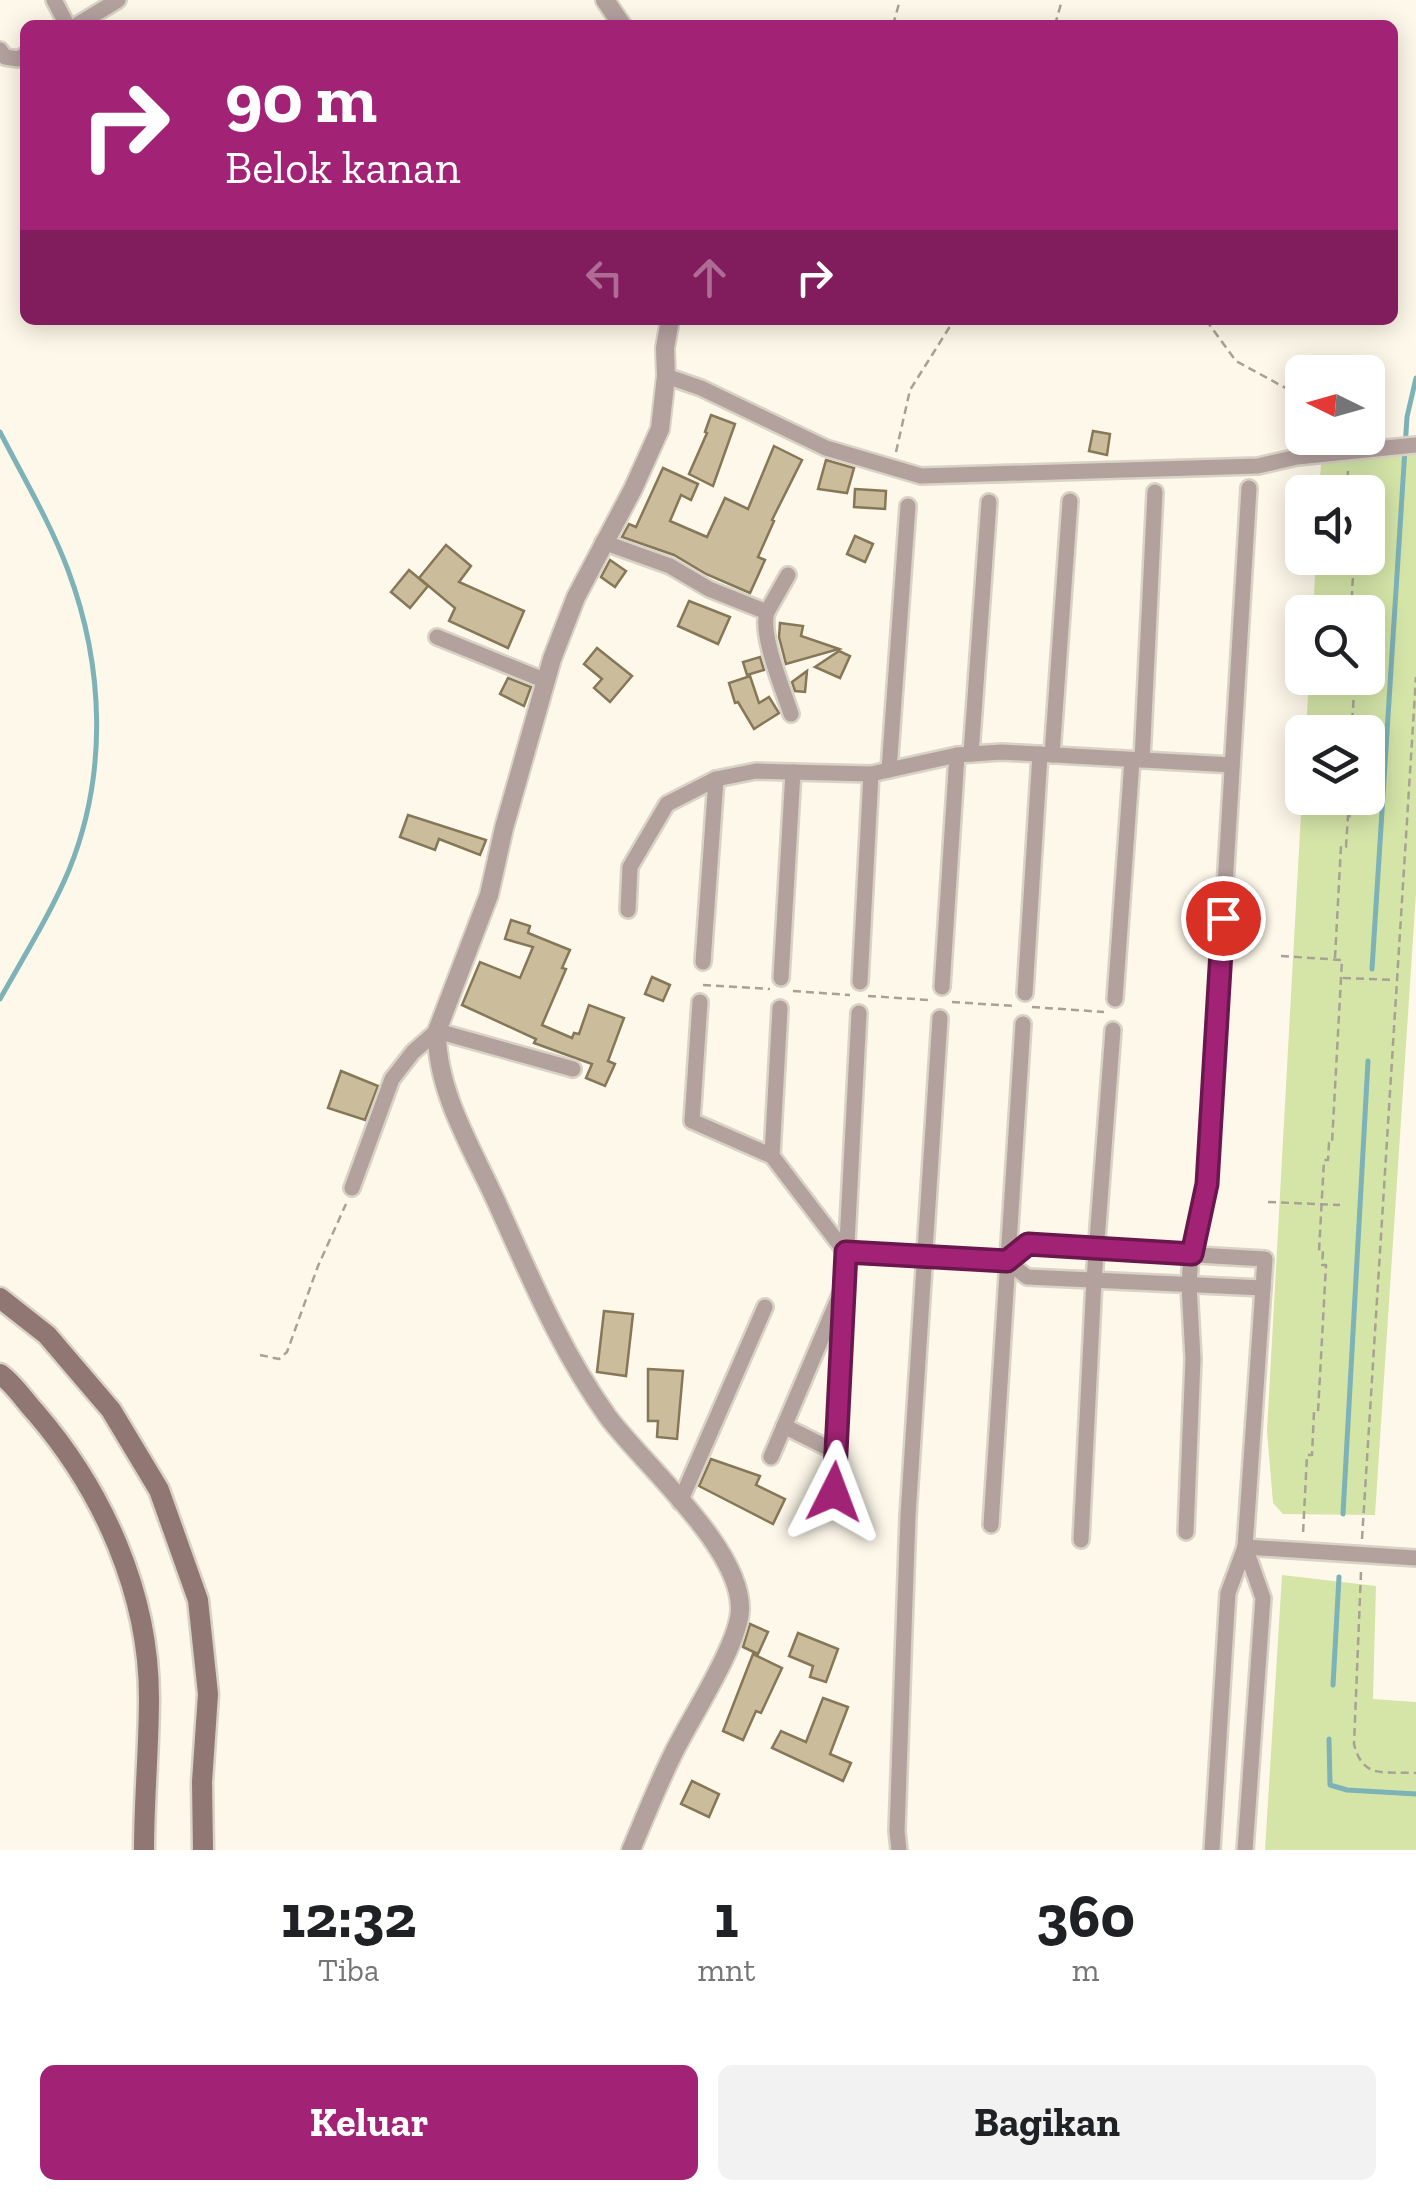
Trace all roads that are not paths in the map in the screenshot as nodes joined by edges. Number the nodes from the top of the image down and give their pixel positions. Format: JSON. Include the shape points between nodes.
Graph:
{"nodes":[{"id":1,"x":118,"y":0,"type":"edge"},
{"id":2,"x":85,"y":20,"type":"edge"},
{"id":3,"x":669,"y":325,"type":"edge"},
{"id":4,"x":666,"y":376,"type":"junction"},
{"id":5,"x":1416,"y":445,"type":"edge"},
{"id":6,"x":1249,"y":488,"type":"dead end"},
{"id":7,"x":1155,"y":492,"type":"dead end"},
{"id":8,"x":1070,"y":501,"type":"dead end"},
{"id":9,"x":989,"y":502,"type":"dead end"},
{"id":10,"x":908,"y":506,"type":"dead end"},
{"id":11,"x":603,"y":542,"type":"junction"},
{"id":12,"x":788,"y":575,"type":"dead end"},
{"id":13,"x":767,"y":612,"type":"junction"},
{"id":14,"x":437,"y":637,"type":"dead end"},
{"id":15,"x":546,"y":682,"type":"junction"},
{"id":16,"x":791,"y":714,"type":"dead end"},
{"id":17,"x":964,"y":754,"type":"junction"},
{"id":18,"x":1046,"y":755,"type":"junction"},
{"id":19,"x":1137,"y":760,"type":"junction"},
{"id":20,"x":1232,"y":765,"type":"junction"},
{"id":21,"x":889,"y":770,"type":"junction"},
{"id":22,"x":792,"y":772,"type":"junction"},
{"id":23,"x":871,"y":774,"type":"junction"},
{"id":24,"x":716,"y":779,"type":"junction"},
{"id":25,"x":628,"y":910,"type":"dead end"},
{"id":26,"x":703,"y":962,"type":"road end"},
{"id":27,"x":782,"y":978,"type":"dead end"},
{"id":28,"x":860,"y":982,"type":"dead end"},
{"id":29,"x":942,"y":987,"type":"dead end"},
{"id":30,"x":1025,"y":992,"type":"dead end"},
{"id":31,"x":700,"y":1002,"type":"dead end"},
{"id":32,"x":780,"y":1008,"type":"dead end"},
{"id":33,"x":859,"y":1013,"type":"dead end"},
{"id":34,"x":940,"y":1018,"type":"dead end"},
{"id":35,"x":1022,"y":1024,"type":"dead end"},
{"id":36,"x":437,"y":1031,"type":"junction"},
{"id":37,"x":573,"y":1069,"type":"dead end"},
{"id":38,"x":772,"y":1156,"type":"junction"},
{"id":39,"x":352,"y":1188,"type":"road end"},
{"id":40,"x":1096,"y":1248,"type":"junction"},
{"id":41,"x":846,"y":1252,"type":"junction"},
{"id":42,"x":1192,"y":1254,"type":"junction"},
{"id":43,"x":924,"y":1256,"type":"junction"},
{"id":44,"x":1007,"y":1261,"type":"junction"},
{"id":45,"x":1094,"y":1280,"type":"junction"},
{"id":46,"x":845,"y":1282,"type":"junction"},
{"id":47,"x":1189,"y":1285,"type":"junction"},
{"id":48,"x":1263,"y":1288,"type":"junction"},
{"id":49,"x":0,"y":1298,"type":"edge"},
{"id":50,"x":765,"y":1307,"type":"dead end"},
{"id":51,"x":0,"y":1374,"type":"edge"},
{"id":52,"x":784,"y":1426,"type":"junction"},
{"id":53,"x":836,"y":1452,"type":"junction"},
{"id":54,"x":771,"y":1457,"type":"dead end"},
{"id":55,"x":834,"y":1492,"type":"dead end"},
{"id":56,"x":680,"y":1502,"type":"junction"},
{"id":57,"x":991,"y":1525,"type":"dead end"},
{"id":58,"x":1186,"y":1532,"type":"dead end"},
{"id":59,"x":1081,"y":1540,"type":"dead end"},
{"id":60,"x":1244,"y":1547,"type":"junction"},
{"id":61,"x":1416,"y":1558,"type":"edge"},
{"id":62,"x":144,"y":1850,"type":"edge"},
{"id":63,"x":203,"y":1850,"type":"edge"},
{"id":64,"x":632,"y":1850,"type":"edge"},
{"id":65,"x":899,"y":1850,"type":"edge"},
{"id":66,"x":1212,"y":1850,"type":"edge"},
{"id":67,"x":1244,"y":1850,"type":"edge"}],
"edges":[{"from":1,"to":2,"type":"street"},
{"from":3,"to":4,"type":"street"},
{"from":4,"to":5,"type":"street","via":[[826,448],[921,476],[1258,466]]},
{"from":4,"to":11,"type":"street","via":[[660,428]]},
{"from":6,"to":20,"type":"street"},
{"from":7,"to":19,"type":"street"},
{"from":8,"to":18,"type":"street"},
{"from":9,"to":17,"type":"street"},
{"from":10,"to":21,"type":"street"},
{"from":11,"to":13,"type":"street"},
{"from":11,"to":15,"type":"street"},
{"from":12,"to":13,"type":"street"},
{"from":13,"to":16,"type":"street"},
{"from":14,"to":15,"type":"street"},
{"from":15,"to":36,"type":"street","via":[[489,895]]},
{"from":17,"to":18,"type":"street"},
{"from":17,"to":21,"type":"street"},
{"from":17,"to":29,"type":"street"},
{"from":18,"to":19,"type":"street"},
{"from":18,"to":30,"type":"street"},
{"from":19,"to":20,"type":"street"},
{"from":19,"to":40,"type":"street"},
{"from":20,"to":42,"type":"street","via":[[1207,1184]]},
{"from":21,"to":23,"type":"street"},
{"from":22,"to":23,"type":"street"},
{"from":22,"to":24,"type":"street"},
{"from":22,"to":27,"type":"street"},
{"from":23,"to":28,"type":"street"},
{"from":24,"to":25,"type":"street","via":[[667,804],[630,868]]},
{"from":24,"to":26,"type":"street"},
{"from":31,"to":38,"type":"street","via":[[692,1121]]},
{"from":32,"to":38,"type":"street"},
{"from":33,"to":41,"type":"street"},
{"from":34,"to":43,"type":"street"},
{"from":35,"to":44,"type":"street"},
{"from":36,"to":37,"type":"street"},
{"from":36,"to":39,"type":"street","via":[[392,1078]]},
{"from":36,"to":56,"type":"street","via":[[451,1104],[561,1344],[610,1418]]},
{"from":38,"to":41,"type":"street"},
{"from":40,"to":42,"type":"street"},
{"from":40,"to":44,"type":"street","via":[[1028,1244]]},
{"from":40,"to":45,"type":"street"},
{"from":41,"to":43,"type":"street"},
{"from":41,"to":46,"type":"street"},
{"from":42,"to":47,"type":"street"},
{"from":42,"to":48,"type":"street","via":[[1265,1259]]},
{"from":43,"to":44,"type":"street"},
{"from":43,"to":65,"type":"street","via":[[908,1516]]},
{"from":44,"to":45,"type":"street","via":[[1027,1277]]},
{"from":44,"to":57,"type":"street"},
{"from":45,"to":47,"type":"street"},
{"from":45,"to":59,"type":"street"},
{"from":46,"to":52,"type":"street"},
{"from":46,"to":53,"type":"street"},
{"from":47,"to":48,"type":"street"},
{"from":47,"to":58,"type":"street"},
{"from":48,"to":60,"type":"street"},
{"from":49,"to":63,"type":"main road","via":[[47,1336],[111,1410],[160,1490],[198,1600],[208,1694]]},
{"from":50,"to":56,"type":"street"},
{"from":51,"to":62,"type":"main road","via":[[63,1445],[106,1515],[140,1613],[149,1696]]},
{"from":52,"to":53,"type":"street"},
{"from":52,"to":54,"type":"street"},
{"from":53,"to":55,"type":"street"},
{"from":56,"to":64,"type":"street","via":[[734,1578],[740,1609],[734,1636]]},
{"from":60,"to":61,"type":"street"},
{"from":60,"to":66,"type":"street","via":[[1228,1593]]},
{"from":60,"to":67,"type":"street","via":[[1263,1598]]}]}
